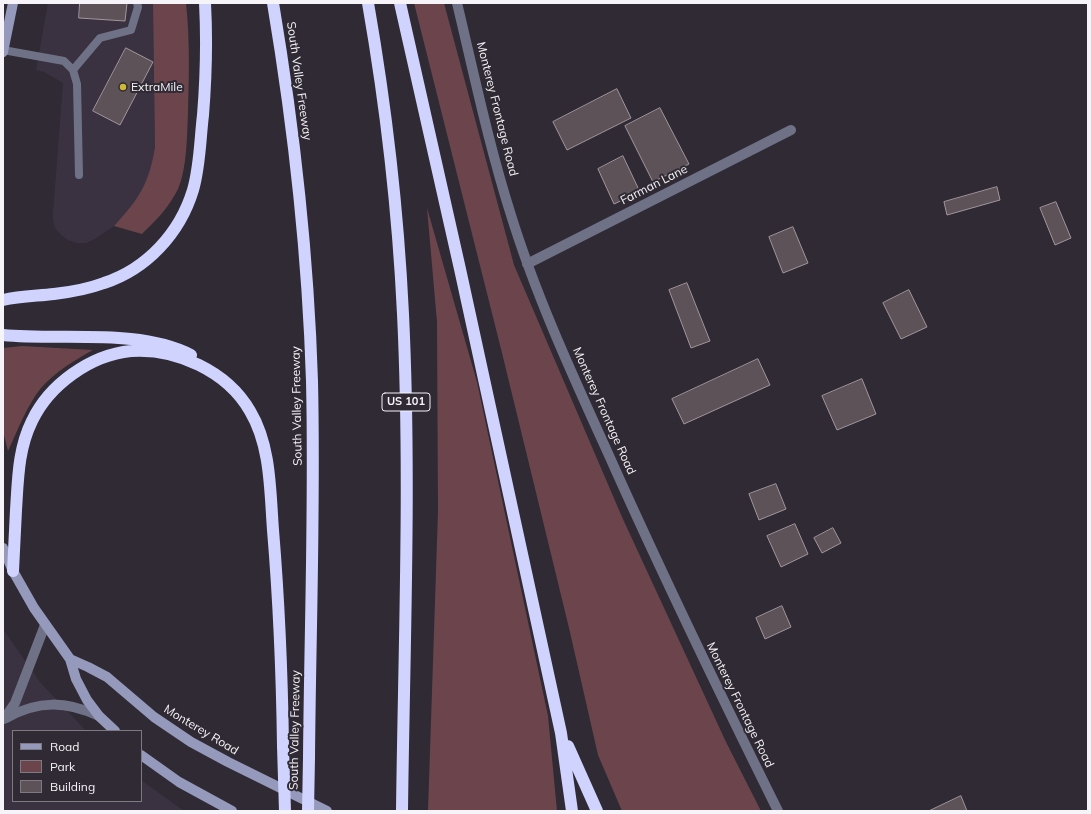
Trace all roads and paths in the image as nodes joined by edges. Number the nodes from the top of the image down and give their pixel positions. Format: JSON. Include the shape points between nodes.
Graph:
{"nodes":[{"id":1,"x":13,"y":3,"type":"edge"},
{"id":2,"x":137,"y":3,"type":"edge"},
{"id":3,"x":205,"y":3,"type":"edge"},
{"id":4,"x":273,"y":3,"type":"edge"},
{"id":5,"x":368,"y":3,"type":"edge"},
{"id":6,"x":400,"y":3,"type":"edge"},
{"id":7,"x":457,"y":3,"type":"edge"},
{"id":8,"x":3,"y":51,"type":"edge"},
{"id":9,"x":73,"y":70,"type":"junction"},
{"id":10,"x":791,"y":130,"type":"dead end"},
{"id":11,"x":79,"y":175,"type":"dead end"},
{"id":12,"x":527,"y":264,"type":"junction"},
{"id":13,"x":3,"y":300,"type":"edge"},
{"id":14,"x":3,"y":335,"type":"edge"},
{"id":15,"x":221,"y":378,"type":"junction"},
{"id":16,"x":3,"y":548,"type":"edge"},
{"id":17,"x":14,"y":571,"type":"junction"},
{"id":18,"x":45,"y":625,"type":"junction"},
{"id":19,"x":70,"y":659,"type":"junction"},
{"id":20,"x":99,"y":716,"type":"junction"},
{"id":21,"x":3,"y":720,"type":"edge"},
{"id":22,"x":114,"y":730,"type":"edge"},
{"id":23,"x":561,"y":733,"type":"junction"},
{"id":24,"x":142,"y":756,"type":"edge"},
{"id":25,"x":402,"y":808,"type":"edge"},
{"id":26,"x":232,"y":811,"type":"edge"},
{"id":27,"x":285,"y":811,"type":"edge"},
{"id":28,"x":308,"y":811,"type":"edge"},
{"id":29,"x":327,"y":811,"type":"edge"},
{"id":30,"x":572,"y":811,"type":"edge"},
{"id":31,"x":597,"y":811,"type":"edge"},
{"id":32,"x":778,"y":811,"type":"edge"}],
"edges":[{"from":1,"to":8,"type":"main road"},
{"from":2,"to":9,"type":"lane","via":[[131,30],[100,38]]},
{"from":3,"to":13,"type":"highway","via":[[206,52],[199,155],[193,190],[177,226],[166,241],[144,262],[105,283],[74,292]]},
{"from":4,"to":28,"type":"highway","name":"South Valley Freeway","bridge":true,"via":[[297,174],[310,338],[313,462]]},
{"from":5,"to":25,"type":"highway","number":"US 101","via":[[389,150],[404,326],[407,475]]},
{"from":6,"to":23,"type":"highway"},
{"from":7,"to":12,"type":"street","name":"Monterey Frontage Road","via":[[495,157]]},
{"from":8,"to":9,"type":"lane","via":[[64,61]]},
{"from":9,"to":11,"type":"lane","via":[[77,84]]},
{"from":10,"to":12,"type":"street","name":"Farman Lane"},
{"from":12,"to":32,"type":"street","name":"Monterey Frontage Road","via":[[574,378],[642,530]]},
{"from":14,"to":15,"type":"highway","via":[[117,338],[157,343],[171,346],[194,357]]},
{"from":15,"to":17,"type":"highway","via":[[203,366],[180,358],[157,352],[130,351],[94,362],[61,384],[35,415],[24,443],[18,473]]},
{"from":15,"to":27,"type":"highway","bridge":true,"via":[[236,392],[250,411],[259,430],[269,481],[280,619]]},
{"from":16,"to":17,"type":"main road","name":"Monterey Road"},
{"from":17,"to":18,"type":"main road","name":"Monterey Road"},
{"from":18,"to":19,"type":"main road","name":"Monterey Road"},
{"from":18,"to":21,"type":"street","via":[[15,703]]},
{"from":19,"to":20,"type":"main road","name":"Monterey Road","via":[[87,700]]},
{"from":19,"to":29,"type":"main road","name":"Monterey Road","via":[[108,677],[154,717],[191,742]]},
{"from":20,"to":21,"type":"street","via":[[76,706],[56,704],[27,709]]},
{"from":20,"to":22,"type":"main road","name":"Monterey Road"},
{"from":23,"to":30,"type":"highway"},
{"from":23,"to":31,"type":"highway"},
{"from":24,"to":26,"type":"main road","via":[[179,782]]}]}
